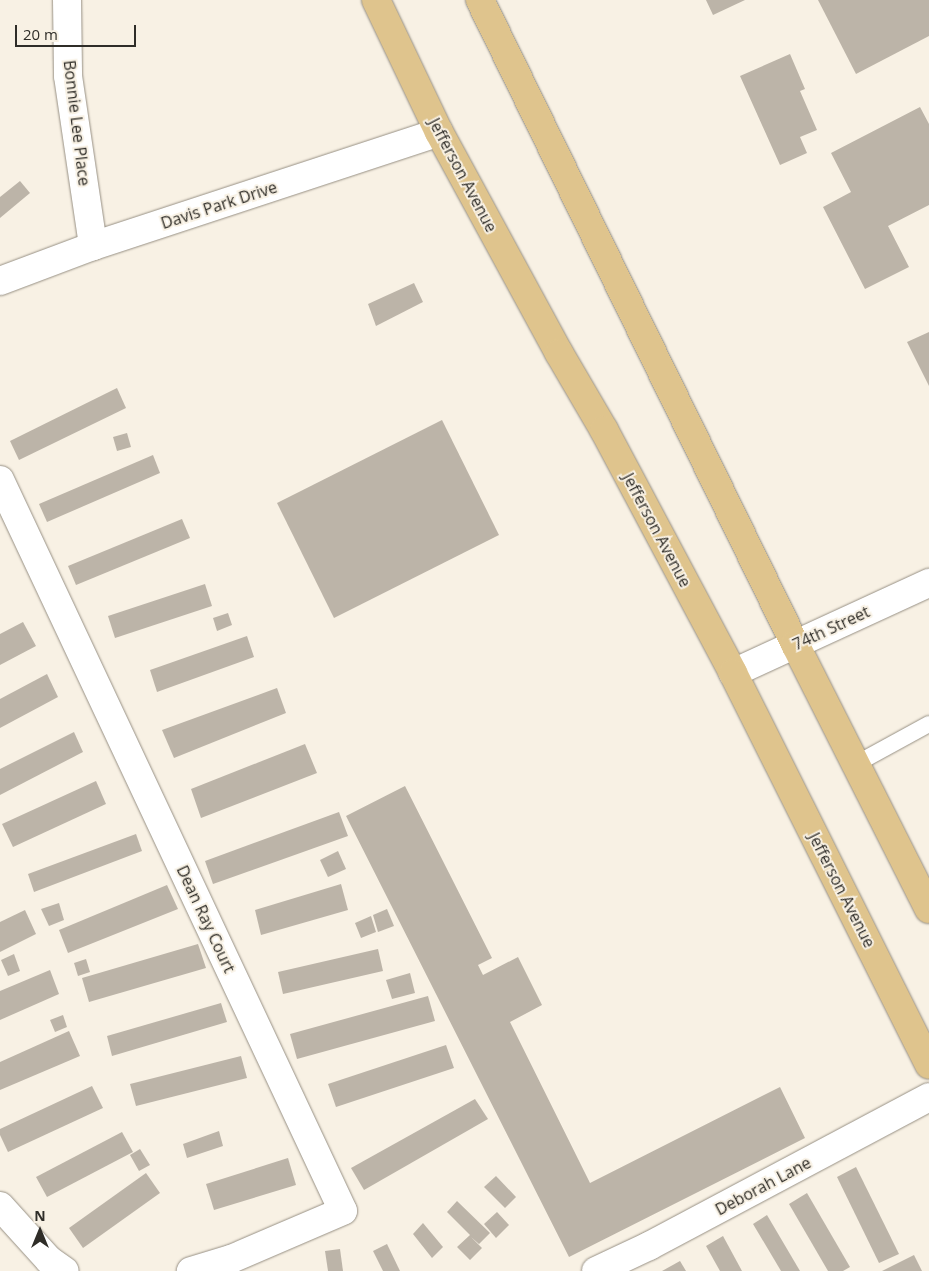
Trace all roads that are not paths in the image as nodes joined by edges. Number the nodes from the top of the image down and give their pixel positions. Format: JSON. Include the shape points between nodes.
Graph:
{"nodes":[{"id":1,"x":67,"y":0,"type":"edge"},
{"id":2,"x":376,"y":0,"type":"edge"},
{"id":3,"x":480,"y":0,"type":"edge"},
{"id":4,"x":439,"y":132,"type":"junction"},
{"id":5,"x":93,"y":246,"type":"junction"},
{"id":6,"x":0,"y":281,"type":"edge"},
{"id":7,"x":0,"y":480,"type":"edge"},
{"id":8,"x":929,"y":583,"type":"edge"},
{"id":9,"x":795,"y":644,"type":"junction"},
{"id":10,"x":733,"y":673,"type":"junction"},
{"id":11,"x":929,"y":724,"type":"edge"},
{"id":12,"x":856,"y":764,"type":"junction"},
{"id":13,"x":929,"y":909,"type":"edge"},
{"id":14,"x":929,"y":1065,"type":"edge"},
{"id":15,"x":929,"y":1097,"type":"edge"},
{"id":16,"x":0,"y":1206,"type":"edge"},
{"id":17,"x":65,"y":1271,"type":"edge"},
{"id":18,"x":190,"y":1271,"type":"edge"},
{"id":19,"x":596,"y":1271,"type":"edge"}],
"edges":[{"from":1,"to":5,"type":"street","name":"Bonnie Lee Place","via":[[68,76]]},
{"from":2,"to":4,"type":"main road","name":"Jefferson Avenue"},
{"from":3,"to":9,"type":"main road"},
{"from":4,"to":5,"type":"street","name":"Davis Park Drive"},
{"from":4,"to":10,"type":"main road","name":"Jefferson Avenue"},
{"from":5,"to":6,"type":"street","name":"Davis Park Drive"},
{"from":7,"to":18,"type":"street","name":"Dean Ray Court","via":[[342,1211],[232,1258]]},
{"from":8,"to":9,"type":"street","name":"74th Street"},
{"from":9,"to":10,"type":"street","name":"74th Street"},
{"from":9,"to":12,"type":"main road"},
{"from":10,"to":14,"type":"main road","name":"Jefferson Avenue"},
{"from":11,"to":12,"type":"lane"},
{"from":12,"to":13,"type":"main road"},
{"from":15,"to":19,"type":"street","name":"Deborah Lane","via":[[658,1242]]},
{"from":16,"to":17,"type":"street","via":[[49,1260]]}]}
